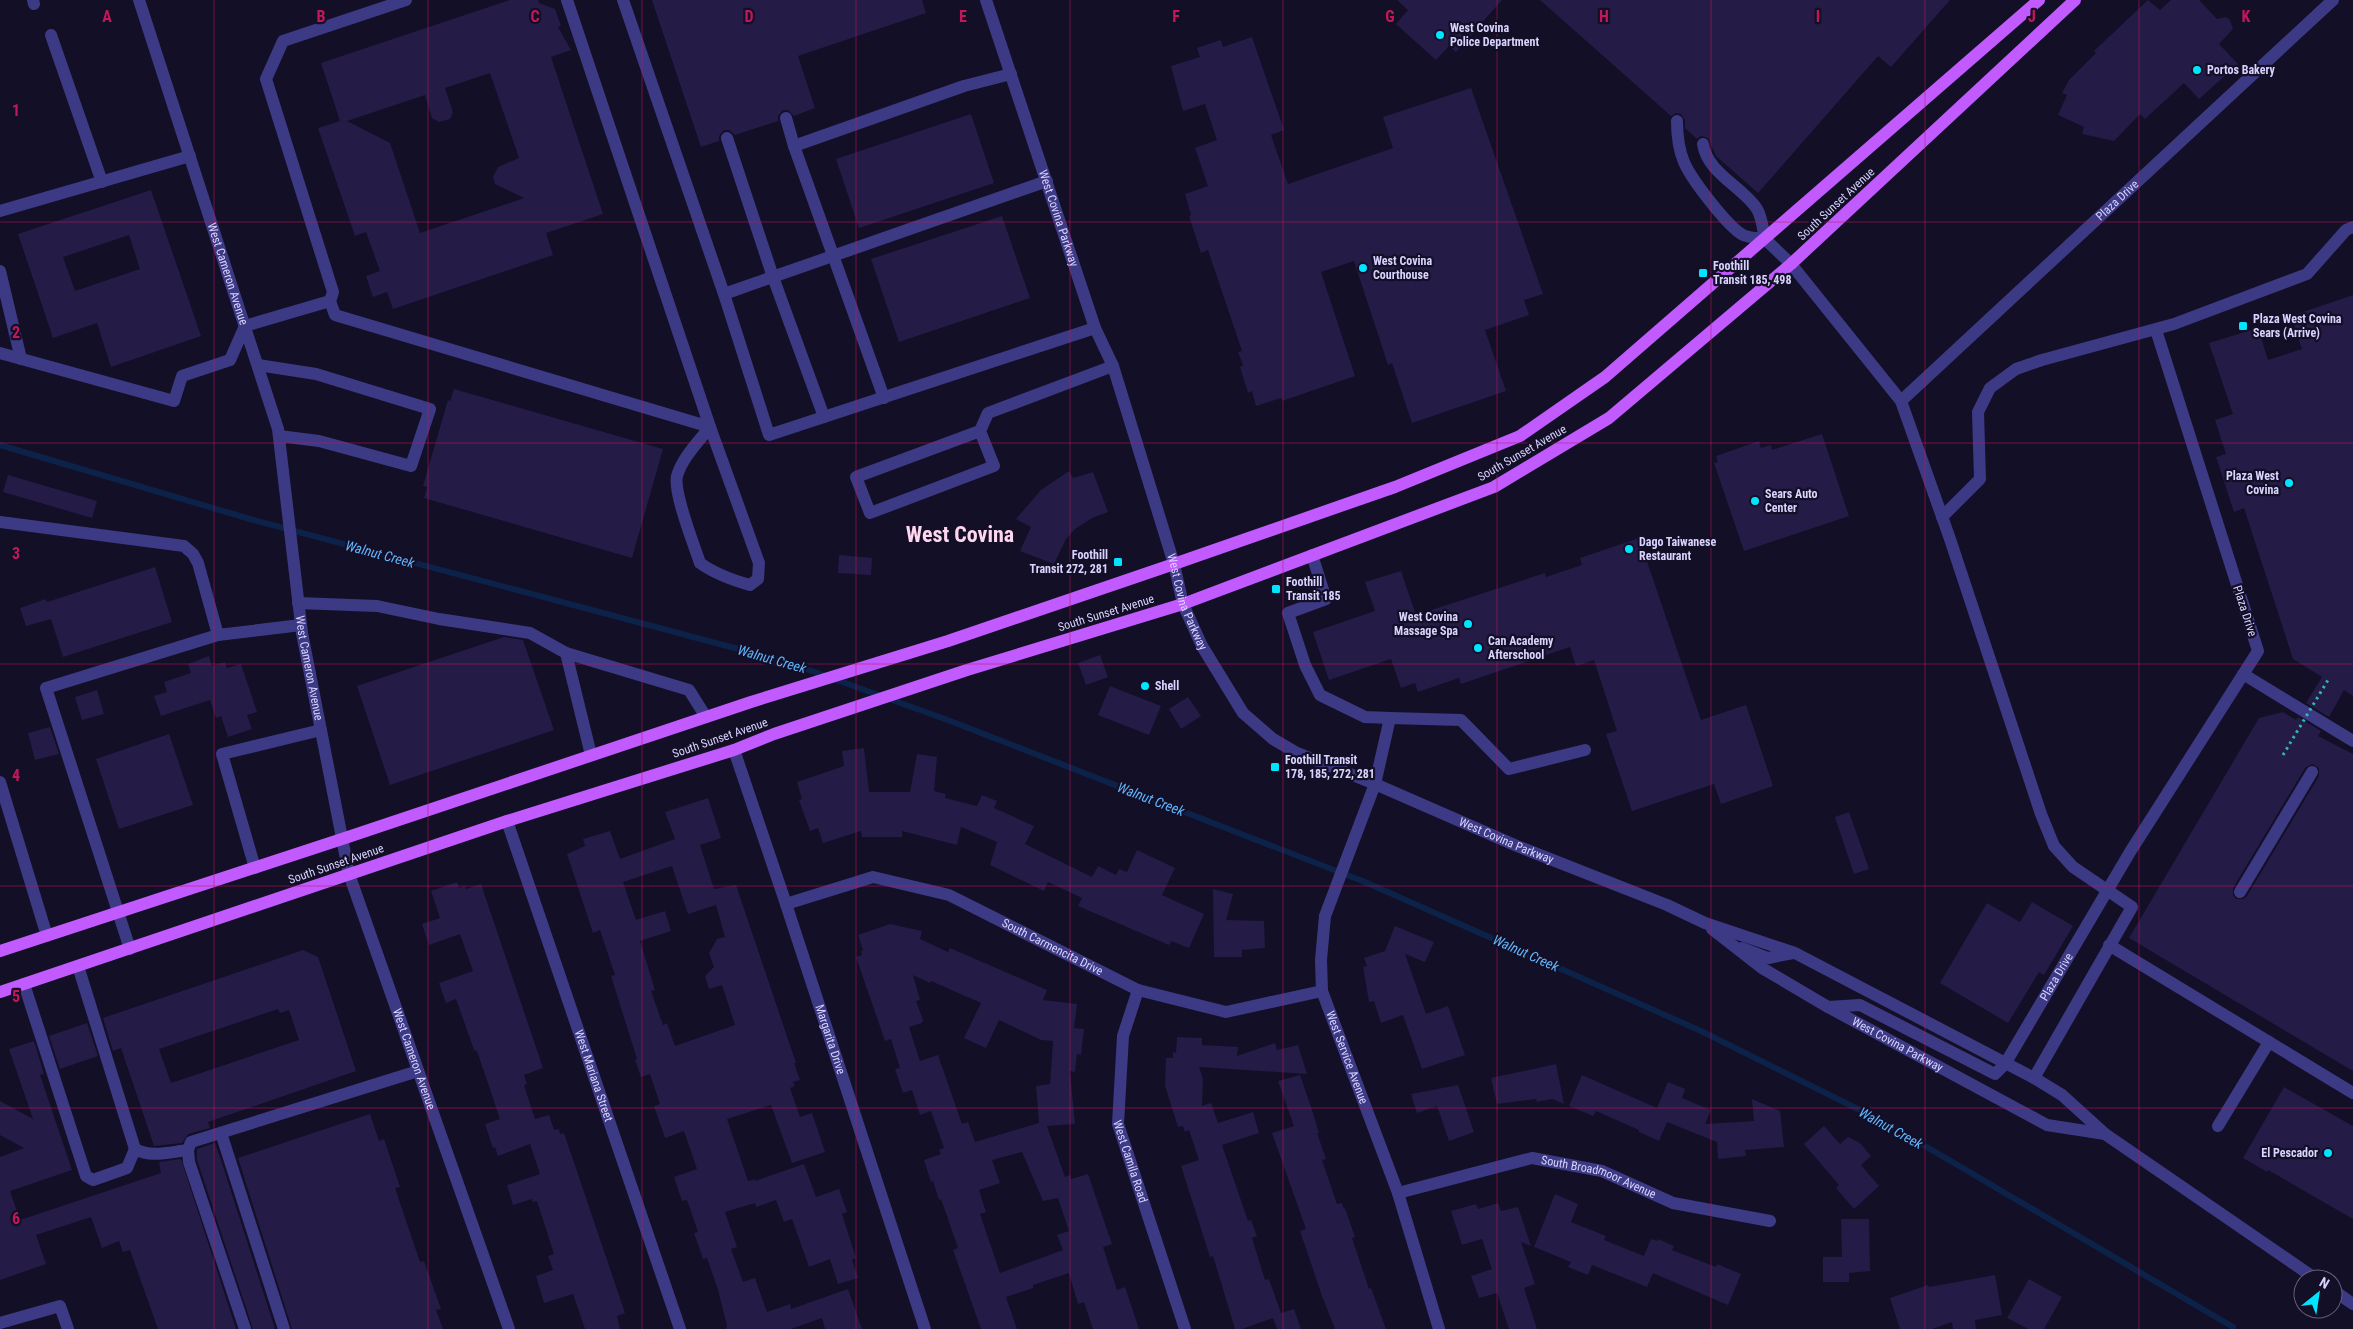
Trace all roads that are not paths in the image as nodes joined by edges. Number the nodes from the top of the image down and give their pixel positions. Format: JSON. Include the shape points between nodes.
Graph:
{"nodes":[{"id":1,"x":139,"y":0,"type":"edge"},
{"id":2,"x":406,"y":0,"type":"edge"},
{"id":3,"x":567,"y":0,"type":"edge"},
{"id":4,"x":623,"y":0,"type":"edge"},
{"id":5,"x":986,"y":0,"type":"edge"},
{"id":6,"x":2039,"y":0,"type":"edge"},
{"id":7,"x":2075,"y":0,"type":"edge"},
{"id":8,"x":2333,"y":0,"type":"edge"},
{"id":9,"x":52,"y":35,"type":"dead end"},
{"id":10,"x":1011,"y":74,"type":"junction"},
{"id":11,"x":786,"y":118,"type":"dead end"},
{"id":12,"x":1677,"y":121,"type":"dead end"},
{"id":13,"x":727,"y":138,"type":"dead end"},
{"id":14,"x":1703,"y":144,"type":"dead end"},
{"id":15,"x":794,"y":146,"type":"junction"},
{"id":16,"x":190,"y":156,"type":"junction"},
{"id":17,"x":1047,"y":181,"type":"junction"},
{"id":18,"x":102,"y":182,"type":"junction"},
{"id":19,"x":0,"y":211,"type":"edge"},
{"id":20,"x":2353,"y":227,"type":"edge"},
{"id":21,"x":1766,"y":239,"type":"junction"},
{"id":22,"x":833,"y":256,"type":"junction"},
{"id":23,"x":1791,"y":264,"type":"junction"},
{"id":24,"x":0,"y":271,"type":"edge"},
{"id":25,"x":772,"y":277,"type":"junction"},
{"id":26,"x":724,"y":294,"type":"junction"},
{"id":27,"x":330,"y":301,"type":"junction"},
{"id":28,"x":245,"y":326,"type":"junction"},
{"id":29,"x":1095,"y":328,"type":"junction"},
{"id":30,"x":2156,"y":330,"type":"junction"},
{"id":31,"x":0,"y":353,"type":"edge"},
{"id":32,"x":21,"y":359,"type":"junction"},
{"id":33,"x":258,"y":365,"type":"junction"},
{"id":34,"x":1113,"y":366,"type":"junction"},
{"id":35,"x":884,"y":398,"type":"junction"},
{"id":36,"x":1901,"y":401,"type":"junction"},
{"id":37,"x":824,"y":417,"type":"junction"},
{"id":38,"x":710,"y":427,"type":"junction"},
{"id":39,"x":980,"y":431,"type":"junction"},
{"id":40,"x":279,"y":433,"type":"junction"},
{"id":41,"x":1942,"y":518,"type":"junction"},
{"id":42,"x":0,"y":522,"type":"edge"},
{"id":43,"x":1312,"y":555,"type":"junction"},
{"id":44,"x":1174,"y":564,"type":"junction"},
{"id":45,"x":298,"y":603,"type":"junction"},
{"id":46,"x":1183,"y":604,"type":"junction"},
{"id":47,"x":302,"y":629,"type":"junction"},
{"id":48,"x":218,"y":635,"type":"junction"},
{"id":49,"x":566,"y":653,"type":"junction"},
{"id":50,"x":2243,"y":674,"type":"junction"},
{"id":51,"x":706,"y":717,"type":"junction"},
{"id":52,"x":1390,"y":718,"type":"junction"},
{"id":53,"x":321,"y":730,"type":"junction"},
{"id":54,"x":2353,"y":741,"type":"edge"},
{"id":55,"x":734,"y":750,"type":"junction"},
{"id":56,"x":1585,"y":750,"type":"dead end"},
{"id":57,"x":591,"y":755,"type":"junction"},
{"id":58,"x":2312,"y":772,"type":"dead end"},
{"id":59,"x":0,"y":782,"type":"edge"},
{"id":60,"x":1375,"y":784,"type":"junction"},
{"id":61,"x":508,"y":821,"type":"junction"},
{"id":62,"x":342,"y":839,"type":"junction"},
{"id":63,"x":255,"y":868,"type":"junction"},
{"id":64,"x":349,"y":874,"type":"junction"},
{"id":65,"x":2106,"y":891,"type":"junction"},
{"id":66,"x":2240,"y":892,"type":"dead end"},
{"id":67,"x":786,"y":904,"type":"junction"},
{"id":68,"x":118,"y":912,"type":"junction"},
{"id":69,"x":1705,"y":923,"type":"junction"},
{"id":70,"x":47,"y":936,"type":"junction"},
{"id":71,"x":1730,"y":943,"type":"junction"},
{"id":72,"x":2109,"y":945,"type":"junction"},
{"id":73,"x":130,"y":949,"type":"junction"},
{"id":74,"x":0,"y":952,"type":"edge"},
{"id":75,"x":1795,"y":953,"type":"junction"},
{"id":76,"x":78,"y":966,"type":"junction"},
{"id":77,"x":24,"y":984,"type":"junction"},
{"id":78,"x":1138,"y":990,"type":"junction"},
{"id":79,"x":1322,"y":991,"type":"junction"},
{"id":80,"x":0,"y":992,"type":"edge"},
{"id":81,"x":1828,"y":1007,"type":"junction"},
{"id":82,"x":2269,"y":1042,"type":"junction"},
{"id":83,"x":2006,"y":1064,"type":"junction"},
{"id":84,"x":418,"y":1070,"type":"junction"},
{"id":85,"x":2034,"y":1078,"type":"junction"},
{"id":86,"x":2353,"y":1093,"type":"edge"},
{"id":87,"x":2218,"y":1126,"type":"dead end"},
{"id":88,"x":221,"y":1133,"type":"junction"},
{"id":89,"x":2105,"y":1134,"type":"junction"},
{"id":90,"x":135,"y":1149,"type":"junction"},
{"id":91,"x":188,"y":1150,"type":"junction"},
{"id":92,"x":1398,"y":1193,"type":"junction"},
{"id":93,"x":1770,"y":1221,"type":"dead end"},
{"id":94,"x":2301,"y":1269,"type":"edge"},
{"id":95,"x":0,"y":1323,"type":"edge"},
{"id":96,"x":68,"y":1329,"type":"edge"},
{"id":97,"x":245,"y":1329,"type":"edge"},
{"id":98,"x":284,"y":1329,"type":"edge"},
{"id":99,"x":509,"y":1329,"type":"edge"},
{"id":100,"x":680,"y":1329,"type":"edge"},
{"id":101,"x":925,"y":1329,"type":"edge"},
{"id":102,"x":1185,"y":1329,"type":"edge"},
{"id":103,"x":1439,"y":1329,"type":"edge"}],
"edges":[{"from":1,"to":16,"type":"street","name":"West Cameron Avenue"},
{"from":2,"to":27,"type":"street","via":[[282,40],[266,79],[333,292]]},
{"from":3,"to":38,"type":"street"},
{"from":4,"to":26,"type":"street"},
{"from":5,"to":10,"type":"street","name":"West Covina Parkway"},
{"from":6,"to":21,"type":"main road","name":"South Sunset Avenue"},
{"from":7,"to":23,"type":"main road","name":"South Sunset Avenue"},
{"from":8,"to":36,"type":"street","name":"Plaza Drive"},
{"from":9,"to":18,"type":"street"},
{"from":10,"to":15,"type":"street","via":[[964,86]]},
{"from":10,"to":17,"type":"street","name":"West Covina Parkway"},
{"from":11,"to":15,"type":"street"},
{"from":12,"to":21,"type":"street","via":[[1677,141],[1685,164],[1710,201],[1744,236]]},
{"from":13,"to":25,"type":"street"},
{"from":14,"to":21,"type":"street","via":[[1718,171],[1757,210]]},
{"from":15,"to":22,"type":"street"},
{"from":16,"to":18,"type":"street"},
{"from":16,"to":28,"type":"street","name":"West Cameron Avenue"},
{"from":17,"to":22,"type":"street"},
{"from":17,"to":29,"type":"street","name":"West Covina Parkway"},
{"from":18,"to":19,"type":"street"},
{"from":20,"to":30,"type":"street","via":[[2346,230],[2307,274]]},
{"from":21,"to":23,"type":"street"},
{"from":21,"to":44,"type":"main road","name":"South Sunset Avenue","via":[[1605,377],[1520,436],[1395,488]]},
{"from":22,"to":25,"type":"street"},
{"from":22,"to":35,"type":"street"},
{"from":23,"to":36,"type":"street"},
{"from":23,"to":43,"type":"main road","name":"South Sunset Avenue","via":[[1609,418],[1494,487]]},
{"from":24,"to":32,"type":"street"},
{"from":25,"to":26,"type":"street"},
{"from":25,"to":37,"type":"street"},
{"from":26,"to":37,"type":"street","via":[[769,435]]},
{"from":27,"to":28,"type":"street"},
{"from":27,"to":38,"type":"street","via":[[335,315]]},
{"from":28,"to":32,"type":"street","via":[[230,360],[182,376],[174,401]]},
{"from":28,"to":33,"type":"street","name":"West Cameron Avenue"},
{"from":29,"to":34,"type":"street","name":"West Covina Parkway"},
{"from":29,"to":35,"type":"street"},
{"from":30,"to":41,"type":"street","via":[[2016,369],[1990,388],[1978,412],[1980,479]]},
{"from":30,"to":50,"type":"street","name":"Plaza Drive","via":[[2258,651]]},
{"from":31,"to":32,"type":"street"},
{"from":33,"to":40,"type":"street","name":"West Cameron Avenue"},
{"from":33,"to":40,"type":"street","via":[[316,374],[430,409],[411,466]]},
{"from":34,"to":39,"type":"street","via":[[988,413]]},
{"from":34,"to":44,"type":"street","name":"West Covina Parkway"},
{"from":35,"to":37,"type":"street"},
{"from":36,"to":41,"type":"street"},
{"from":38,"to":38,"type":"street","via":[[759,563],[758,579],[750,584],[733,580],[700,563],[678,491],[677,476]]},
{"from":39,"to":39,"type":"street","via":[[994,466],[870,513],[856,477]]},
{"from":40,"to":45,"type":"street","name":"West Cameron Avenue"},
{"from":41,"to":65,"type":"street","via":[[2054,846],[2073,867]]},
{"from":42,"to":48,"type":"street","via":[[184,546],[198,563]]},
{"from":43,"to":46,"type":"main road","name":"South Sunset Avenue"},
{"from":43,"to":52,"type":"street","via":[[1326,599],[1288,613],[1309,673],[1320,695],[1365,717]]},
{"from":44,"to":46,"type":"street","name":"West Covina Parkway"},
{"from":44,"to":51,"type":"main road","name":"South Sunset Avenue","via":[[948,641]]},
{"from":45,"to":47,"type":"street","name":"West Cameron Avenue"},
{"from":45,"to":49,"type":"street","via":[[376,606],[530,633]]},
{"from":46,"to":55,"type":"main road","name":"South Sunset Avenue","via":[[967,670]]},
{"from":46,"to":60,"type":"street","name":"West Covina Parkway","via":[[1202,646],[1243,713],[1273,739],[1295,752]]},
{"from":47,"to":48,"type":"street"},
{"from":47,"to":53,"type":"street","name":"West Cameron Avenue"},
{"from":48,"to":68,"type":"street","via":[[46,688]]},
{"from":49,"to":51,"type":"street","via":[[689,690]]},
{"from":49,"to":57,"type":"street"},
{"from":50,"to":54,"type":"street"},
{"from":50,"to":65,"type":"street","name":"Plaza Drive"},
{"from":51,"to":57,"type":"main road","name":"South Sunset Avenue"},
{"from":52,"to":56,"type":"street","via":[[1461,720],[1509,769]]},
{"from":52,"to":60,"type":"street","name":"West Service Avenue"},
{"from":53,"to":62,"type":"street","name":"West Cameron Avenue"},
{"from":53,"to":63,"type":"street","via":[[222,754]]},
{"from":55,"to":61,"type":"main road","name":"South Sunset Avenue"},
{"from":55,"to":67,"type":"street","name":"Margarita Drive"},
{"from":57,"to":62,"type":"main road","name":"South Sunset Avenue"},
{"from":58,"to":66,"type":"street"},
{"from":59,"to":70,"type":"street"},
{"from":60,"to":69,"type":"street","name":"West Covina Parkway"},
{"from":60,"to":79,"type":"street","name":"West Service Avenue","via":[[1325,916]]},
{"from":61,"to":64,"type":"main road","name":"South Sunset Avenue"},
{"from":61,"to":100,"type":"street","name":"West Mariana Street"},
{"from":62,"to":63,"type":"main road","name":"South Sunset Avenue"},
{"from":62,"to":64,"type":"street","name":"West Cameron Avenue"},
{"from":63,"to":68,"type":"main road","name":"South Sunset Avenue"},
{"from":64,"to":73,"type":"main road","name":"South Sunset Avenue"},
{"from":64,"to":84,"type":"street","name":"West Cameron Avenue"},
{"from":65,"to":72,"type":"street","via":[[2132,907]]},
{"from":65,"to":83,"type":"street","name":"Plaza Drive"},
{"from":67,"to":78,"type":"street","name":"South Carmencita Drive","via":[[873,876],[950,895]]},
{"from":67,"to":101,"type":"street","name":"Margarita Drive"},
{"from":68,"to":70,"type":"main road","name":"South Sunset Avenue"},
{"from":68,"to":73,"type":"street"},
{"from":69,"to":71,"type":"street","name":"West Covina Parkway"},
{"from":69,"to":75,"type":"street","name":"West Covina Parkway"},
{"from":70,"to":74,"type":"main road","name":"South Sunset Avenue"},
{"from":71,"to":75,"type":"street","via":[[1768,958]]},
{"from":71,"to":81,"type":"street","name":"West Covina Parkway","via":[[1762,968]]},
{"from":72,"to":82,"type":"street"},
{"from":72,"to":85,"type":"street"},
{"from":73,"to":76,"type":"main road","name":"South Sunset Avenue"},
{"from":75,"to":83,"type":"street","name":"West Covina Parkway"},
{"from":76,"to":77,"type":"main road","name":"South Sunset Avenue"},
{"from":76,"to":90,"type":"street"},
{"from":77,"to":80,"type":"main road","name":"South Sunset Avenue"},
{"from":77,"to":90,"type":"street","via":[[86,1176],[93,1180],[127,1168]]},
{"from":78,"to":79,"type":"street","name":"South Carmencita Drive","via":[[1226,1012]]},
{"from":78,"to":102,"type":"street","name":"West Camila Road","via":[[1123,1036],[1118,1124]]},
{"from":79,"to":92,"type":"street","name":"West Service Avenue"},
{"from":81,"to":83,"type":"street","via":[[1860,1005],[1995,1074]]},
{"from":81,"to":89,"type":"street","name":"West Covina Parkway","via":[[2048,1125]]},
{"from":82,"to":86,"type":"street"},
{"from":82,"to":87,"type":"street"},
{"from":83,"to":85,"type":"street","name":"West Covina Parkway"},
{"from":84,"to":88,"type":"street"},
{"from":84,"to":99,"type":"street","name":"West Cameron Avenue"},
{"from":85,"to":89,"type":"street","name":"West Covina Parkway","via":[[2062,1095]]},
{"from":88,"to":91,"type":"street","via":[[191,1142]]},
{"from":88,"to":98,"type":"street"},
{"from":89,"to":94,"type":"street","name":"West Covina Parkway"},
{"from":90,"to":91,"type":"street","via":[[156,1155]]},
{"from":91,"to":97,"type":"street","via":[[189,1162]]},
{"from":92,"to":93,"type":"street","name":"South Broadmoor Avenue","via":[[1532,1158],[1602,1171],[1673,1203]]},
{"from":92,"to":103,"type":"street","name":"West Service Avenue"},
{"from":95,"to":96,"type":"street","via":[[60,1306]]}]}
